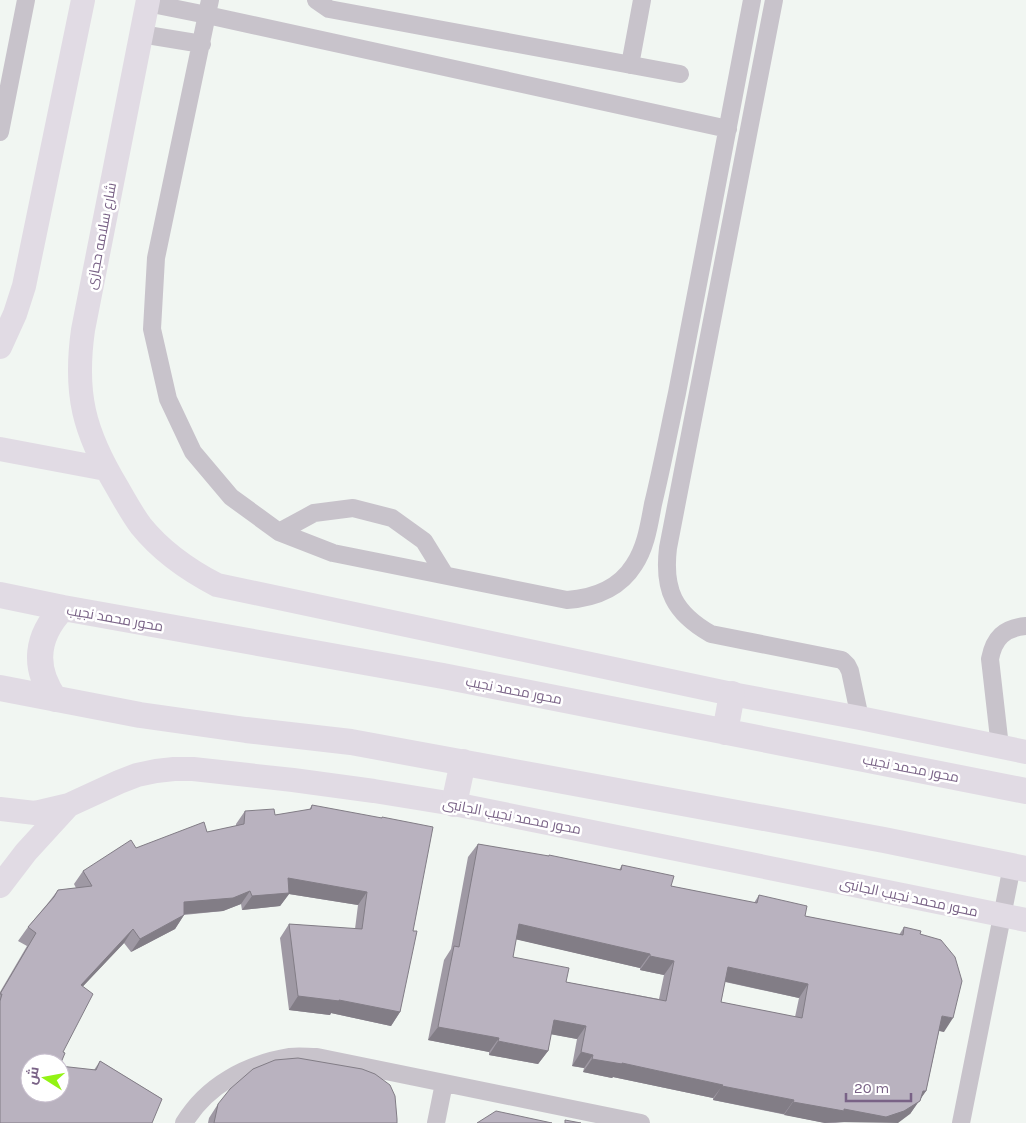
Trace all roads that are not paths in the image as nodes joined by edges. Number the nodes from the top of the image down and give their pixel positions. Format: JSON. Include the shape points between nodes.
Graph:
{"nodes":[{"id":1,"x":26,"y":0,"type":"edge"},
{"id":2,"x":83,"y":0,"type":"edge"},
{"id":3,"x":316,"y":0,"type":"edge"},
{"id":4,"x":642,"y":0,"type":"edge"},
{"id":5,"x":752,"y":0,"type":"edge"},
{"id":6,"x":774,"y":0,"type":"edge"},
{"id":7,"x":147,"y":2,"type":"edge"},
{"id":8,"x":209,"y":8,"type":"edge"},
{"id":9,"x":141,"y":34,"type":"junction"},
{"id":10,"x":202,"y":44,"type":"junction"},
{"id":11,"x":630,"y":64,"type":"junction"},
{"id":12,"x":680,"y":74,"type":"dead end"},
{"id":13,"x":728,"y":129,"type":"junction"},
{"id":14,"x":0,"y":132,"type":"edge"},
{"id":15,"x":0,"y":347,"type":"edge"},
{"id":16,"x":0,"y":449,"type":"edge"},
{"id":17,"x":106,"y":469,"type":"junction"},
{"id":18,"x":279,"y":532,"type":"junction"},
{"id":19,"x":445,"y":575,"type":"junction"},
{"id":20,"x":0,"y":595,"type":"edge"},
{"id":21,"x":63,"y":608,"type":"junction"},
{"id":22,"x":1026,"y":626,"type":"edge"},
{"id":23,"x":0,"y":688,"type":"edge"},
{"id":24,"x":732,"y":694,"type":"junction"},
{"id":25,"x":55,"y":699,"type":"junction"},
{"id":26,"x":860,"y":718,"type":"junction"},
{"id":27,"x":725,"y":732,"type":"junction"},
{"id":28,"x":1000,"y":747,"type":"junction"},
{"id":29,"x":1026,"y":752,"type":"edge"},
{"id":30,"x":463,"y":762,"type":"junction"},
{"id":31,"x":1026,"y":791,"type":"edge"},
{"id":32,"x":454,"y":804,"type":"junction"},
{"id":33,"x":69,"y":805,"type":"junction"},
{"id":34,"x":0,"y":809,"type":"edge"},
{"id":35,"x":1019,"y":867,"type":"edge"},
{"id":36,"x":0,"y":886,"type":"edge"},
{"id":37,"x":1002,"y":916,"type":"junction"},
{"id":38,"x":1026,"y":920,"type":"edge"},
{"id":39,"x":444,"y":1083,"type":"junction"},
{"id":40,"x":184,"y":1123,"type":"edge"},
{"id":41,"x":436,"y":1123,"type":"edge"},
{"id":42,"x":641,"y":1123,"type":"edge"},
{"id":43,"x":962,"y":1123,"type":"edge"}],
"edges":[{"from":1,"to":14,"type":"street"},
{"from":2,"to":15,"type":"street","via":[[24,286]]},
{"from":3,"to":11,"type":"street","via":[[329,9]]},
{"from":4,"to":11,"type":"street"},
{"from":5,"to":13,"type":"street"},
{"from":6,"to":26,"type":"street","via":[[668,548],[668,583],[683,614],[711,634],[842,660],[850,671]]},
{"from":7,"to":8,"type":"street"},
{"from":7,"to":9,"type":"street","name":"شارع سلامه حجازى"},
{"from":8,"to":10,"type":"street"},
{"from":8,"to":13,"type":"street"},
{"from":9,"to":10,"type":"street"},
{"from":9,"to":17,"type":"street","name":"شارع سلامه حجازى","via":[[80,351],[80,392],[84,413]]},
{"from":10,"to":18,"type":"street","via":[[156,258],[152,329],[168,399],[193,452],[231,497]]},
{"from":11,"to":12,"type":"street"},
{"from":13,"to":19,"type":"street","via":[[664,460],[646,536],[633,566],[611,588],[597,595],[567,600]]},
{"from":16,"to":17,"type":"street"},
{"from":17,"to":24,"type":"street","via":[[128,507],[158,544],[195,574],[217,585]]},
{"from":18,"to":19,"type":"street","via":[[333,552]]},
{"from":18,"to":19,"type":"street","via":[[314,513],[353,508],[392,518],[424,541]]},
{"from":20,"to":21,"type":"main road","name":"محور محمد نجيب"},
{"from":21,"to":25,"type":"main road","via":[[47,628],[40,652],[43,678]]},
{"from":21,"to":27,"type":"main road","name":"محور محمد نجيب","via":[[443,676]]},
{"from":22,"to":28,"type":"street","via":[[1001,635],[992,650],[990,660]]},
{"from":23,"to":25,"type":"main road"},
{"from":24,"to":26,"type":"street"},
{"from":24,"to":27,"type":"main road"},
{"from":25,"to":30,"type":"main road","via":[[140,715],[351,742]]},
{"from":26,"to":28,"type":"street"},
{"from":27,"to":31,"type":"main road","name":"محور محمد نجيب"},
{"from":28,"to":29,"type":"street"},
{"from":30,"to":32,"type":"main road"},
{"from":30,"to":35,"type":"main road"},
{"from":32,"to":33,"type":"street","name":"محور محمد نجيب الجانبى","via":[[293,780],[184,769],[137,775]]},
{"from":32,"to":37,"type":"street","name":"محور محمد نجيب الجانبى"},
{"from":33,"to":34,"type":"street","name":"محور محمد نجيب الجانبى","via":[[35,813]]},
{"from":33,"to":36,"type":"street"},
{"from":35,"to":37,"type":"street"},
{"from":37,"to":38,"type":"street","name":"محور محمد نجيب الجانبى"},
{"from":37,"to":43,"type":"street"},
{"from":39,"to":40,"type":"street","via":[[317,1057],[292,1057],[262,1063],[234,1075],[209,1092]]},
{"from":39,"to":41,"type":"street"},
{"from":39,"to":42,"type":"street"}]}
